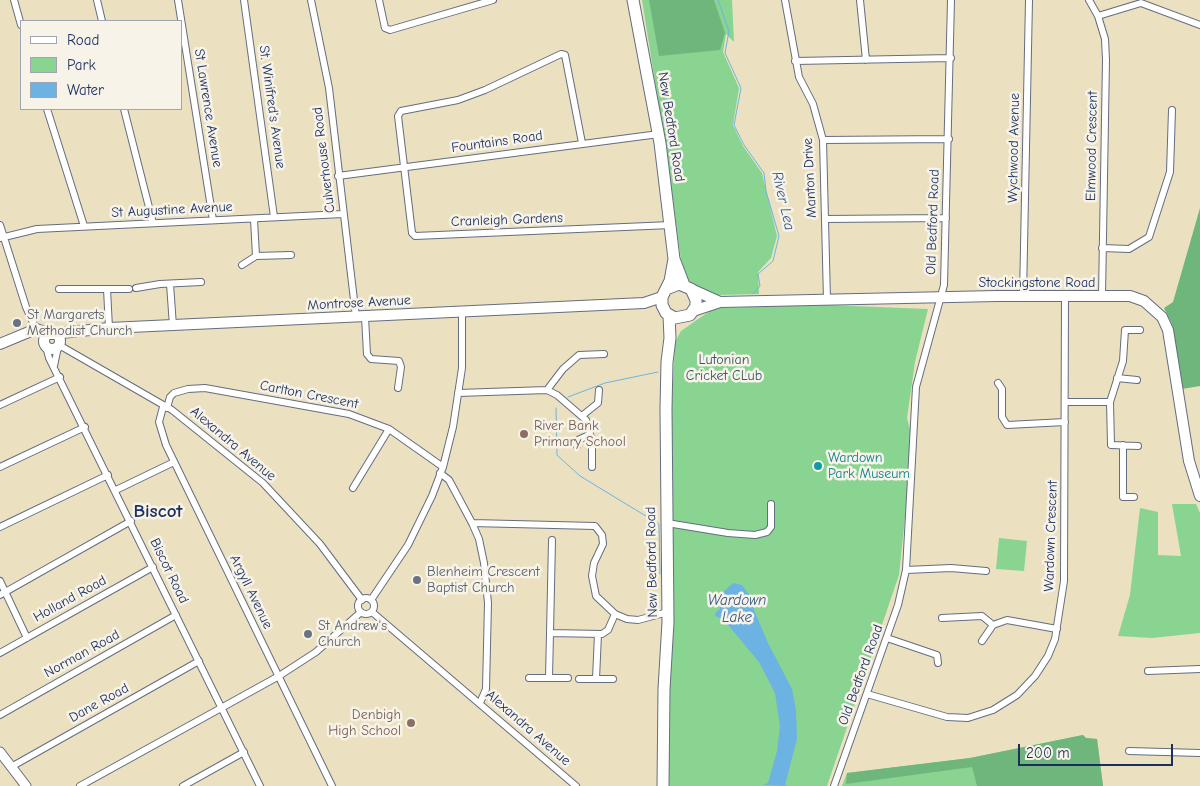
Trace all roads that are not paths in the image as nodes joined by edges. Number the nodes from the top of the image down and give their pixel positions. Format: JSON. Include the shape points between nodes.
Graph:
{"nodes":[{"id":1,"x":14,"y":0,"type":"edge"},
{"id":2,"x":97,"y":0,"type":"edge"},
{"id":3,"x":178,"y":0,"type":"edge"},
{"id":4,"x":244,"y":0,"type":"edge"},
{"id":5,"x":311,"y":0,"type":"edge"},
{"id":6,"x":380,"y":0,"type":"edge"},
{"id":7,"x":493,"y":0,"type":"edge"},
{"id":8,"x":633,"y":0,"type":"edge"},
{"id":9,"x":785,"y":0,"type":"edge"},
{"id":10,"x":860,"y":0,"type":"edge"},
{"id":11,"x":951,"y":0,"type":"edge"},
{"id":12,"x":1029,"y":0,"type":"edge"},
{"id":13,"x":1089,"y":0,"type":"edge"},
{"id":14,"x":1098,"y":16,"type":"junction"},
{"id":15,"x":102,"y":20,"type":"edge"},
{"id":16,"x":181,"y":20,"type":"edge"},
{"id":17,"x":20,"y":21,"type":"edge"},
{"id":18,"x":182,"y":25,"type":"edge"},
{"id":19,"x":1200,"y":25,"type":"edge"},
{"id":20,"x":951,"y":58,"type":"junction"},
{"id":21,"x":866,"y":60,"type":"junction"},
{"id":22,"x":795,"y":61,"type":"junction"},
{"id":23,"x":47,"y":110,"type":"edge"},
{"id":24,"x":124,"y":110,"type":"edge"},
{"id":25,"x":1172,"y":110,"type":"dead end"},
{"id":26,"x":659,"y":134,"type":"junction"},
{"id":27,"x":949,"y":139,"type":"junction"},
{"id":28,"x":823,"y":140,"type":"junction"},
{"id":29,"x":582,"y":143,"type":"junction"},
{"id":30,"x":404,"y":168,"type":"junction"},
{"id":31,"x":338,"y":176,"type":"junction"},
{"id":32,"x":343,"y":214,"type":"junction"},
{"id":33,"x":274,"y":217,"type":"junction"},
{"id":34,"x":946,"y":218,"type":"junction"},
{"id":35,"x":254,"y":219,"type":"junction"},
{"id":36,"x":825,"y":219,"type":"junction"},
{"id":37,"x":213,"y":220,"type":"junction"},
{"id":38,"x":153,"y":223,"type":"junction"},
{"id":39,"x":0,"y":225,"type":"edge"},
{"id":40,"x":671,"y":225,"type":"junction"},
{"id":41,"x":84,"y":226,"type":"junction"},
{"id":42,"x":2,"y":238,"type":"edge"},
{"id":43,"x":1102,"y":248,"type":"junction"},
{"id":44,"x":291,"y":255,"type":"dead end"},
{"id":45,"x":256,"y":256,"type":"junction"},
{"id":46,"x":674,"y":259,"type":"junction"},
{"id":47,"x":242,"y":265,"type":"dead end"},
{"id":48,"x":201,"y":282,"type":"dead end"},
{"id":49,"x":170,"y":284,"type":"junction"},
{"id":50,"x":688,"y":287,"type":"junction"},
{"id":51,"x":58,"y":288,"type":"dead end"},
{"id":52,"x":136,"y":288,"type":"dead end"},
{"id":53,"x":107,"y":289,"type":"junction"},
{"id":54,"x":129,"y":289,"type":"dead end"},
{"id":55,"x":664,"y":293,"type":"junction"},
{"id":56,"x":1023,"y":296,"type":"junction"},
{"id":57,"x":1065,"y":296,"type":"junction"},
{"id":58,"x":1102,"y":296,"type":"junction"},
{"id":59,"x":941,"y":298,"type":"junction"},
{"id":60,"x":827,"y":300,"type":"junction"},
{"id":61,"x":720,"y":302,"type":"junction"},
{"id":62,"x":644,"y":303,"type":"junction"},
{"id":63,"x":462,"y":312,"type":"junction"},
{"id":64,"x":666,"y":313,"type":"junction"},
{"id":65,"x":690,"y":314,"type":"junction"},
{"id":66,"x":360,"y":317,"type":"junction"},
{"id":67,"x":173,"y":326,"type":"junction"},
{"id":68,"x":109,"y":328,"type":"junction"},
{"id":69,"x":36,"y":329,"type":"junction"},
{"id":70,"x":1140,"y":330,"type":"dead end"},
{"id":71,"x":76,"y":331,"type":"junction"},
{"id":72,"x":52,"y":334,"type":"junction"},
{"id":73,"x":670,"y":338,"type":"junction"},
{"id":74,"x":0,"y":344,"type":"edge"},
{"id":75,"x":46,"y":345,"type":"junction"},
{"id":76,"x":59,"y":345,"type":"junction"},
{"id":77,"x":604,"y":354,"type":"dead end"},
{"id":78,"x":54,"y":367,"type":"junction"},
{"id":79,"x":60,"y":377,"type":"junction"},
{"id":80,"x":1117,"y":378,"type":"junction"},
{"id":81,"x":1137,"y":380,"type":"dead end"},
{"id":82,"x":998,"y":383,"type":"dead end"},
{"id":83,"x":398,"y":388,"type":"dead end"},
{"id":84,"x":547,"y":390,"type":"junction"},
{"id":85,"x":599,"y":390,"type":"dead end"},
{"id":86,"x":458,"y":394,"type":"junction"},
{"id":87,"x":1065,"y":402,"type":"junction"},
{"id":88,"x":1110,"y":402,"type":"junction"},
{"id":89,"x":0,"y":405,"type":"edge"},
{"id":90,"x":165,"y":407,"type":"junction"},
{"id":91,"x":582,"y":415,"type":"junction"},
{"id":92,"x":1065,"y":422,"type":"junction"},
{"id":93,"x":85,"y":427,"type":"junction"},
{"id":94,"x":389,"y":429,"type":"junction"},
{"id":95,"x":589,"y":435,"type":"junction"},
{"id":96,"x":1123,"y":445,"type":"junction"},
{"id":97,"x":577,"y":446,"type":"dead end"},
{"id":98,"x":1138,"y":446,"type":"dead end"},
{"id":99,"x":174,"y":462,"type":"junction"},
{"id":100,"x":0,"y":467,"type":"edge"},
{"id":101,"x":592,"y":467,"type":"dead end"},
{"id":102,"x":441,"y":470,"type":"junction"},
{"id":103,"x":108,"y":475,"type":"junction"},
{"id":104,"x":353,"y":488,"type":"dead end"},
{"id":105,"x":116,"y":490,"type":"junction"},
{"id":106,"x":1200,"y":496,"type":"edge"},
{"id":107,"x":1134,"y":497,"type":"dead end"},
{"id":108,"x":771,"y":504,"type":"dead end"},
{"id":109,"x":131,"y":521,"type":"junction"},
{"id":110,"x":472,"y":523,"type":"junction"},
{"id":111,"x":667,"y":523,"type":"junction"},
{"id":112,"x":0,"y":527,"type":"edge"},
{"id":113,"x":552,"y":540,"type":"dead end"},
{"id":114,"x":153,"y":567,"type":"junction"},
{"id":115,"x":906,"y":570,"type":"junction"},
{"id":116,"x":986,"y":571,"type":"dead end"},
{"id":117,"x":0,"y":581,"type":"edge"},
{"id":118,"x":2,"y":594,"type":"edge"},
{"id":119,"x":362,"y":600,"type":"junction"},
{"id":120,"x":371,"y":600,"type":"junction"},
{"id":121,"x":361,"y":612,"type":"junction"},
{"id":122,"x":372,"y":612,"type":"junction"},
{"id":123,"x":668,"y":612,"type":"junction"},
{"id":124,"x":615,"y":614,"type":"junction"},
{"id":125,"x":176,"y":615,"type":"junction"},
{"id":126,"x":942,"y":618,"type":"dead end"},
{"id":127,"x":993,"y":624,"type":"junction"},
{"id":128,"x":1057,"y":629,"type":"junction"},
{"id":129,"x":550,"y":633,"type":"junction"},
{"id":130,"x":598,"y":634,"type":"junction"},
{"id":131,"x":27,"y":638,"type":"junction"},
{"id":132,"x":887,"y":638,"type":"junction"},
{"id":133,"x":982,"y":641,"type":"dead end"},
{"id":134,"x":0,"y":653,"type":"edge"},
{"id":135,"x":199,"y":661,"type":"junction"},
{"id":136,"x":938,"y":663,"type":"dead end"},
{"id":137,"x":1200,"y":669,"type":"edge"},
{"id":138,"x":1148,"y":671,"type":"dead end"},
{"id":139,"x":279,"y":676,"type":"junction"},
{"id":140,"x":530,"y":678,"type":"dead end"},
{"id":141,"x":549,"y":678,"type":"junction"},
{"id":142,"x":568,"y":678,"type":"dead end"},
{"id":143,"x":579,"y":679,"type":"dead end"},
{"id":144,"x":596,"y":679,"type":"junction"},
{"id":145,"x":613,"y":679,"type":"dead end"},
{"id":146,"x":867,"y":694,"type":"junction"},
{"id":147,"x":480,"y":703,"type":"junction"},
{"id":148,"x":222,"y":707,"type":"junction"},
{"id":149,"x":0,"y":715,"type":"edge"},
{"id":150,"x":1129,"y":751,"type":"dead end"},
{"id":151,"x":0,"y":752,"type":"edge"},
{"id":152,"x":244,"y":752,"type":"junction"},
{"id":153,"x":1200,"y":753,"type":"edge"},
{"id":154,"x":11,"y":767,"type":"junction"},
{"id":155,"x":26,"y":786,"type":"edge"},
{"id":156,"x":80,"y":786,"type":"edge"},
{"id":157,"x":183,"y":786,"type":"edge"},
{"id":158,"x":260,"y":786,"type":"edge"},
{"id":159,"x":332,"y":786,"type":"edge"},
{"id":160,"x":576,"y":786,"type":"edge"},
{"id":161,"x":663,"y":786,"type":"edge"},
{"id":162,"x":834,"y":786,"type":"edge"}],
"edges":[{"from":1,"to":17,"type":"street"},
{"from":2,"to":15,"type":"street"},
{"from":3,"to":16,"type":"street","name":"St Lawrence Avenue"},
{"from":4,"to":33,"type":"street","name":"St. Winifred's Avenue"},
{"from":5,"to":31,"type":"street","name":"Culverhouse Road","via":[[328,88]]},
{"from":6,"to":7,"type":"street","via":[[385,28],[390,30]]},
{"from":8,"to":26,"type":"highway","name":"New Bedford Road"},
{"from":9,"to":22,"type":"street","name":"Manton Drive"},
{"from":10,"to":21,"type":"street"},
{"from":11,"to":20,"type":"street","name":"Old Bedford Road"},
{"from":12,"to":56,"type":"street","name":"Wychwood Avenue"},
{"from":13,"to":14,"type":"street","name":"Elmwood Crescent"},
{"from":14,"to":19,"type":"street","via":[[1141,3]]},
{"from":14,"to":43,"type":"street","name":"Elmwood Crescent","via":[[1105,39],[1106,60]]},
{"from":18,"to":37,"type":"street","name":"St Lawrence Avenue"},
{"from":20,"to":21,"type":"street"},
{"from":20,"to":27,"type":"street","name":"Old Bedford Road"},
{"from":21,"to":22,"type":"street"},
{"from":22,"to":28,"type":"street","name":"Manton Drive","via":[[813,104]]},
{"from":23,"to":41,"type":"street"},
{"from":24,"to":38,"type":"street"},
{"from":25,"to":43,"type":"street","via":[[1170,172],[1149,237],[1129,249]]},
{"from":26,"to":29,"type":"street","name":"Fountains Road"},
{"from":26,"to":40,"type":"highway","name":"New Bedford Road"},
{"from":27,"to":28,"type":"street"},
{"from":27,"to":34,"type":"street","name":"Old Bedford Road"},
{"from":28,"to":36,"type":"street","name":"Manton Drive"},
{"from":29,"to":30,"type":"street","name":"Fountains Road"},
{"from":29,"to":30,"type":"street","via":[[568,58],[561,54],[476,94],[401,111],[398,116]]},
{"from":30,"to":31,"type":"street","name":"Fountains Road"},
{"from":30,"to":40,"type":"street","name":"Cranleigh Gardens","via":[[415,236]]},
{"from":31,"to":32,"type":"street","name":"Culverhouse Road"},
{"from":32,"to":33,"type":"street","name":"St Augustine Avenue"},
{"from":32,"to":66,"type":"street","name":"Culverhouse Road"},
{"from":33,"to":35,"type":"street","name":"St Augustine Avenue"},
{"from":34,"to":36,"type":"street"},
{"from":34,"to":59,"type":"street","name":"Old Bedford Road"},
{"from":35,"to":37,"type":"street","name":"St Augustine Avenue"},
{"from":35,"to":45,"type":"street"},
{"from":36,"to":60,"type":"street","name":"Manton Drive"},
{"from":37,"to":38,"type":"street","name":"St Augustine Avenue"},
{"from":38,"to":41,"type":"street","name":"St Augustine Avenue"},
{"from":39,"to":42,"type":"street"},
{"from":40,"to":46,"type":"highway","name":"New Bedford Road"},
{"from":41,"to":42,"type":"street","name":"St Augustine Avenue","via":[[37,229]]},
{"from":42,"to":69,"type":"street"},
{"from":43,"to":58,"type":"street","name":"Elmwood Crescent"},
{"from":44,"to":45,"type":"street"},
{"from":45,"to":47,"type":"street"},
{"from":46,"to":50,"type":"highway","name":"New Bedford Road"},
{"from":46,"to":55,"type":"highway","name":"New Bedford Road"},
{"from":48,"to":49,"type":"street"},
{"from":49,"to":52,"type":"street"},
{"from":49,"to":67,"type":"street"},
{"from":50,"to":55,"type":"highway","via":[[674,284]]},
{"from":50,"to":61,"type":"main road","name":"Stockingstone Road"},
{"from":50,"to":65,"type":"highway","via":[[696,300]]},
{"from":51,"to":53,"type":"street"},
{"from":53,"to":54,"type":"street"},
{"from":53,"to":68,"type":"street"},
{"from":55,"to":62,"type":"main road","name":"Montrose Avenue"},
{"from":55,"to":64,"type":"highway"},
{"from":56,"to":57,"type":"main road","name":"Stockingstone Road"},
{"from":56,"to":59,"type":"main road","name":"Stockingstone Road"},
{"from":57,"to":58,"type":"main road","name":"Stockingstone Road"},
{"from":57,"to":87,"type":"street","name":"Wardown Crescent"},
{"from":58,"to":106,"type":"main road","name":"Stockingstone Road","via":[[1130,296],[1144,300],[1162,317],[1168,330],[1189,461]]},
{"from":59,"to":60,"type":"main road","name":"Stockingstone Road"},
{"from":59,"to":115,"type":"street","name":"Old Bedford Road","via":[[916,387]]},
{"from":60,"to":61,"type":"main road","name":"Stockingstone Road"},
{"from":61,"to":65,"type":"main road","name":"Stockingstone Road"},
{"from":62,"to":63,"type":"main road","name":"Montrose Avenue"},
{"from":62,"to":64,"type":"main road","name":"Montrose Avenue"},
{"from":63,"to":66,"type":"main road","name":"Montrose Avenue"},
{"from":63,"to":86,"type":"street","via":[[463,350]]},
{"from":64,"to":65,"type":"highway","via":[[675,318]]},
{"from":64,"to":73,"type":"highway","name":"New Bedford Road"},
{"from":65,"to":73,"type":"highway"},
{"from":66,"to":67,"type":"main road","name":"Montrose Avenue"},
{"from":66,"to":83,"type":"street","name":"Culverhouse Road","via":[[367,354],[371,359],[398,361],[401,367]]},
{"from":67,"to":68,"type":"main road","name":"Montrose Avenue"},
{"from":68,"to":71,"type":"main road","name":"Montrose Avenue"},
{"from":69,"to":72,"type":"main road","name":"Montrose Avenue"},
{"from":69,"to":74,"type":"main road"},
{"from":69,"to":75,"type":"main road"},
{"from":70,"to":80,"type":"street","via":[[1125,330],[1123,361]]},
{"from":71,"to":72,"type":"main road","name":"Montrose Avenue"},
{"from":71,"to":76,"type":"main road"},
{"from":72,"to":75,"type":"main road","via":[[46,337]]},
{"from":72,"to":76,"type":"main road","via":[[58,337]]},
{"from":73,"to":111,"type":"highway","name":"New Bedford Road","via":[[666,408]]},
{"from":75,"to":76,"type":"main road","via":[[52,349]]},
{"from":75,"to":78,"type":"street","name":"Biscot Road"},
{"from":76,"to":78,"type":"street"},
{"from":76,"to":90,"type":"street","name":"Alexandra Avenue"},
{"from":77,"to":84,"type":"street","via":[[579,355],[562,369]]},
{"from":78,"to":79,"type":"street","name":"Biscot Road"},
{"from":79,"to":89,"type":"street"},
{"from":79,"to":93,"type":"street","name":"Biscot Road"},
{"from":80,"to":81,"type":"street"},
{"from":80,"to":88,"type":"street"},
{"from":82,"to":92,"type":"street","via":[[1002,388],[1002,417],[1007,425]]},
{"from":84,"to":86,"type":"street"},
{"from":84,"to":91,"type":"street"},
{"from":85,"to":91,"type":"street","via":[[598,403]]},
{"from":86,"to":102,"type":"street"},
{"from":87,"to":88,"type":"street"},
{"from":87,"to":92,"type":"street","name":"Wardown Crescent"},
{"from":88,"to":96,"type":"street","via":[[1111,445]]},
{"from":90,"to":94,"type":"street","name":"Carlton Crescent","via":[[174,393],[205,388],[349,414]]},
{"from":90,"to":99,"type":"street","name":"Argyll Avenue","via":[[159,422]]},
{"from":90,"to":119,"type":"street","name":"Alexandra Avenue","via":[[263,482],[320,544]]},
{"from":91,"to":95,"type":"street","via":[[591,424]]},
{"from":92,"to":128,"type":"street","name":"Wardown Crescent","via":[[1064,581]]},
{"from":93,"to":100,"type":"street"},
{"from":93,"to":103,"type":"street","name":"Biscot Road"},
{"from":94,"to":102,"type":"street","name":"Carlton Crescent"},
{"from":94,"to":104,"type":"street"},
{"from":95,"to":97,"type":"street","via":[[578,440]]},
{"from":95,"to":101,"type":"street"},
{"from":96,"to":98,"type":"street"},
{"from":96,"to":107,"type":"street","via":[[1123,496]]},
{"from":99,"to":105,"type":"street"},
{"from":99,"to":139,"type":"street","name":"Argyll Avenue"},
{"from":102,"to":110,"type":"street","name":"Carlton Crescent"},
{"from":102,"to":120,"type":"street","via":[[408,545]]},
{"from":103,"to":105,"type":"street","name":"Biscot Road"},
{"from":103,"to":112,"type":"street"},
{"from":105,"to":109,"type":"street","name":"Biscot Road"},
{"from":108,"to":111,"type":"street","via":[[771,527],[767,532],[755,535],[728,534]]},
{"from":109,"to":114,"type":"street","name":"Biscot Road"},
{"from":109,"to":118,"type":"street"},
{"from":110,"to":124,"type":"street","via":[[595,526],[602,535],[603,544],[594,563],[592,587],[596,596]]},
{"from":110,"to":147,"type":"street","name":"Carlton Crescent","via":[[482,551],[487,590],[486,689]]},
{"from":111,"to":123,"type":"highway","name":"New Bedford Road"},
{"from":113,"to":129,"type":"street"},
{"from":114,"to":125,"type":"street","name":"Biscot Road"},
{"from":114,"to":131,"type":"street","name":"Holland Road"},
{"from":115,"to":116,"type":"street","via":[[951,568]]},
{"from":115,"to":132,"type":"street","name":"Old Bedford Road"},
{"from":117,"to":118,"type":"street"},
{"from":118,"to":131,"type":"street"},
{"from":119,"to":120,"type":"street"},
{"from":119,"to":121,"type":"street","via":[[358,607]]},
{"from":120,"to":122,"type":"street","via":[[374,604]]},
{"from":121,"to":122,"type":"street"},
{"from":121,"to":139,"type":"street","via":[[316,652]]},
{"from":122,"to":147,"type":"street","name":"Alexandra Avenue"},
{"from":123,"to":124,"type":"street","via":[[638,620]]},
{"from":123,"to":161,"type":"highway","name":"New Bedford Road"},
{"from":124,"to":130,"type":"street","via":[[608,630]]},
{"from":125,"to":135,"type":"street","name":"Biscot Road"},
{"from":125,"to":149,"type":"street","name":"Norman Road"},
{"from":126,"to":127,"type":"street","via":[[982,616]]},
{"from":127,"to":128,"type":"street","via":[[1007,620]]},
{"from":127,"to":133,"type":"street"},
{"from":128,"to":146,"type":"street","name":"Wardown Crescent","via":[[1048,656],[1035,676],[1017,695],[993,710],[968,718],[947,717]]},
{"from":129,"to":130,"type":"street"},
{"from":129,"to":141,"type":"street"},
{"from":130,"to":144,"type":"street"},
{"from":131,"to":134,"type":"street","name":"Holland Road"},
{"from":132,"to":136,"type":"street","via":[[938,655]]},
{"from":132,"to":146,"type":"street","name":"Old Bedford Road"},
{"from":135,"to":148,"type":"street","name":"Biscot Road"},
{"from":135,"to":154,"type":"street","name":"Dane Road"},
{"from":137,"to":138,"type":"street"},
{"from":139,"to":148,"type":"street"},
{"from":139,"to":159,"type":"street","name":"Argyll Avenue"},
{"from":140,"to":141,"type":"street"},
{"from":141,"to":142,"type":"street"},
{"from":143,"to":144,"type":"street"},
{"from":144,"to":145,"type":"street"},
{"from":146,"to":162,"type":"street","name":"Old Bedford Road"},
{"from":147,"to":160,"type":"street","name":"Alexandra Avenue"},
{"from":148,"to":152,"type":"street","name":"Biscot Road"},
{"from":148,"to":156,"type":"street"},
{"from":150,"to":153,"type":"street"},
{"from":151,"to":154,"type":"main road"},
{"from":152,"to":157,"type":"street"},
{"from":152,"to":158,"type":"street","name":"Biscot Road"},
{"from":154,"to":155,"type":"main road"}]}
